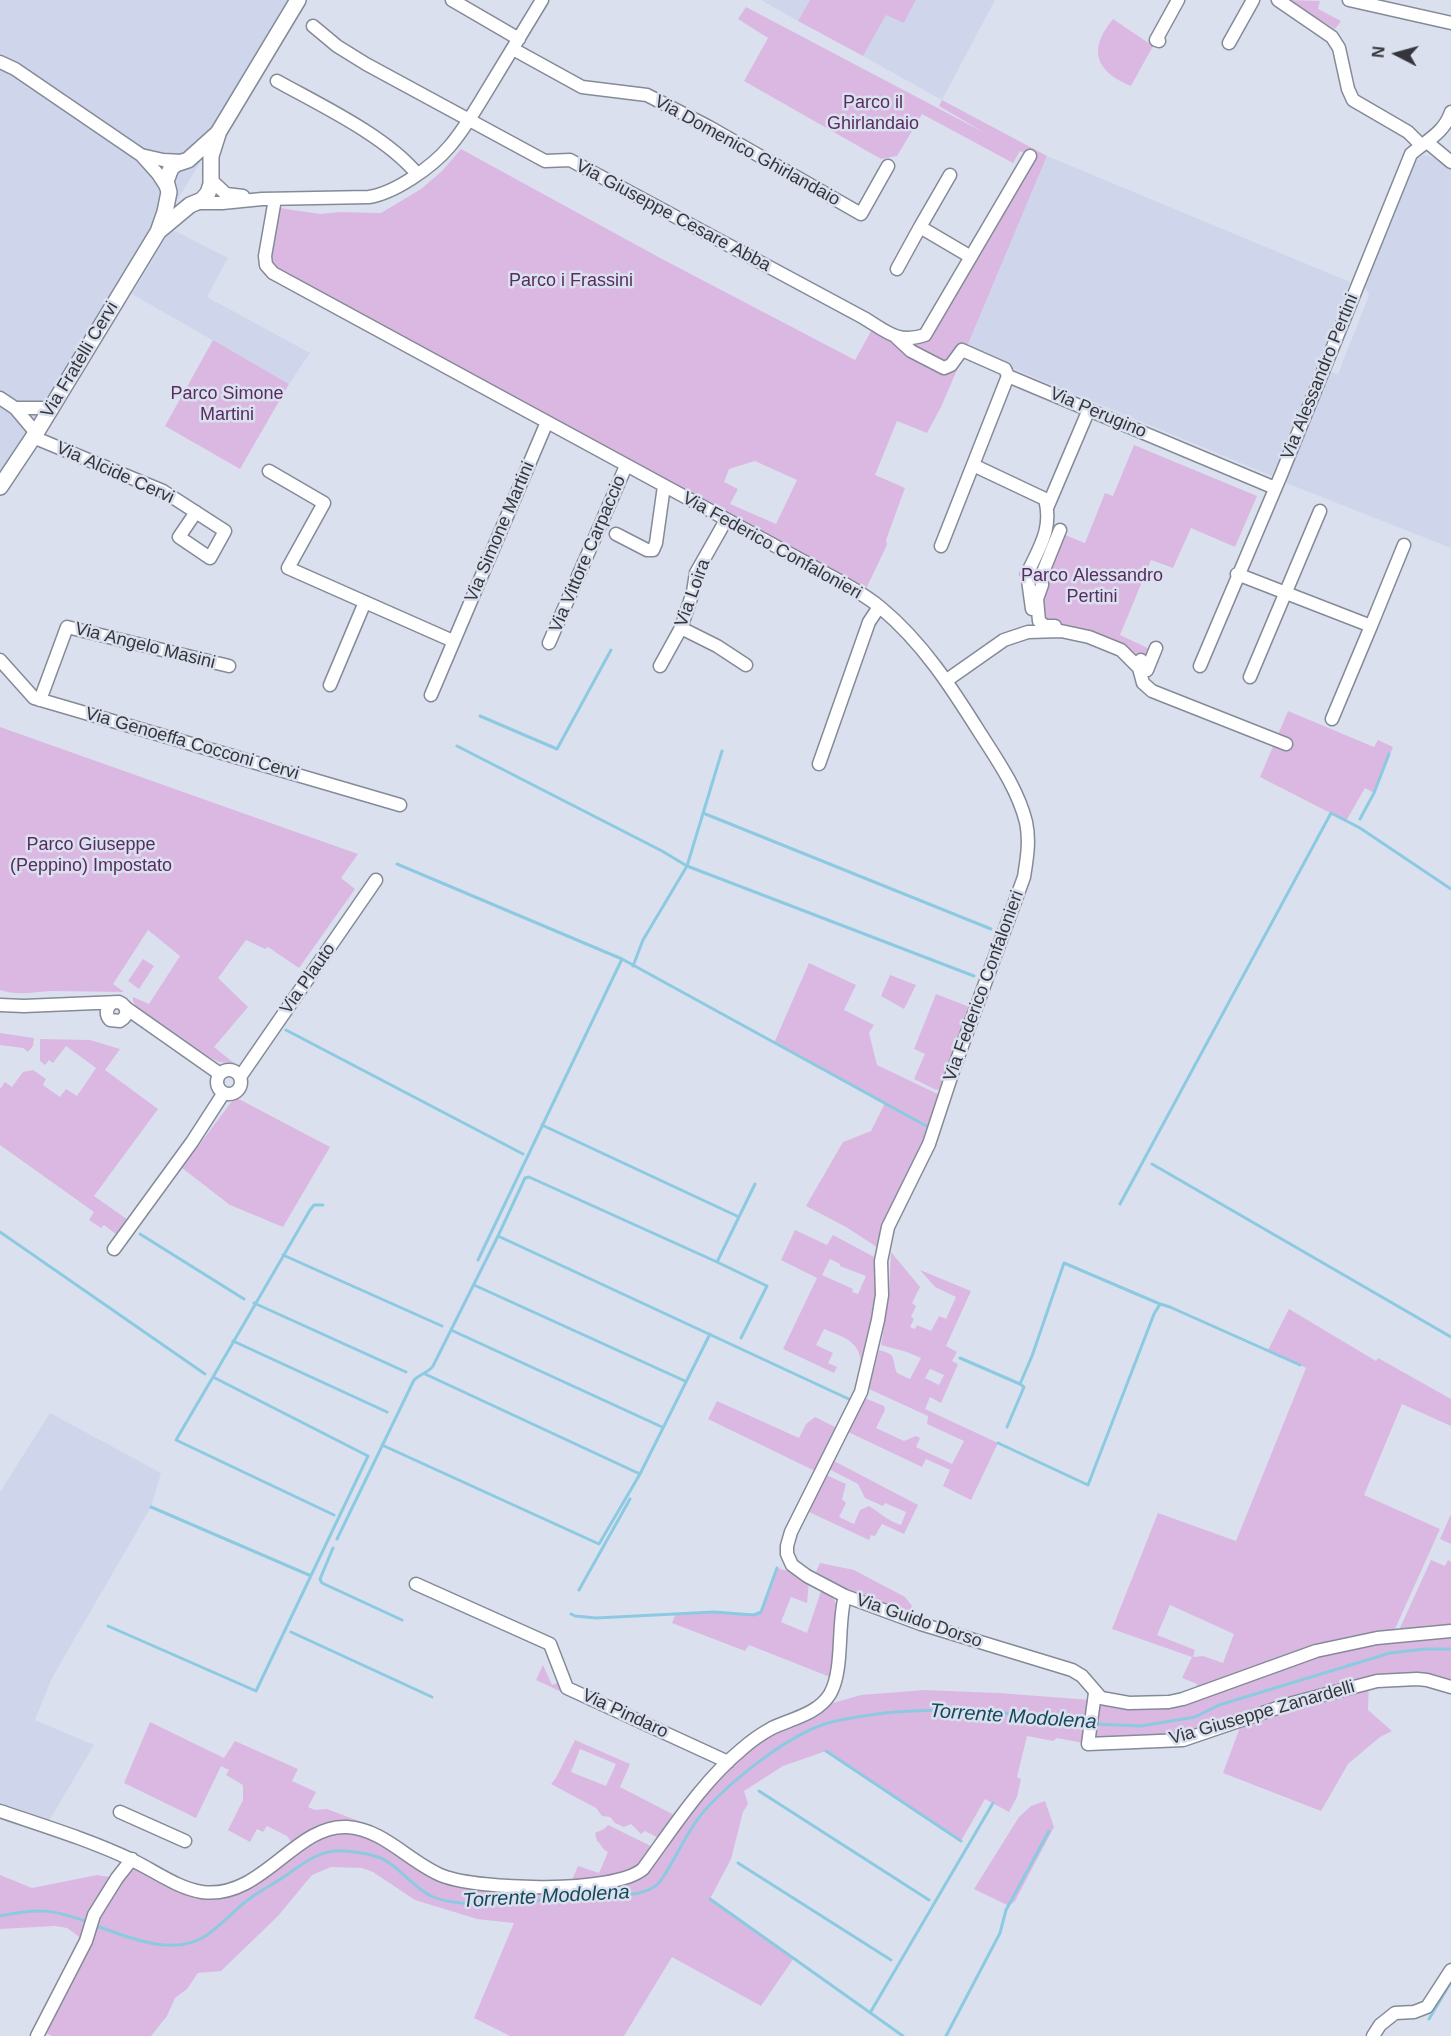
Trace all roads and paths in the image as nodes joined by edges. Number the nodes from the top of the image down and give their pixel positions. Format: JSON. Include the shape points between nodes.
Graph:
{"nodes":[{"id":1,"x":298,"y":0,"type":"edge"},
{"id":2,"x":452,"y":0,"type":"edge"},
{"id":3,"x":542,"y":0,"type":"edge"},
{"id":4,"x":1178,"y":0,"type":"edge"},
{"id":5,"x":1253,"y":0,"type":"edge"},
{"id":6,"x":1278,"y":0,"type":"edge"},
{"id":7,"x":1354,"y":0,"type":"edge"},
{"id":8,"x":1376,"y":3,"type":"edge"},
{"id":9,"x":1451,"y":23,"type":"edge"},
{"id":10,"x":314,"y":26,"type":"dead end"},
{"id":11,"x":1159,"y":41,"type":"dead end"},
{"id":12,"x":1229,"y":43,"type":"dead end"},
{"id":13,"x":516,"y":44,"type":"junction"},
{"id":14,"x":0,"y":55,"type":"edge"},
{"id":15,"x":0,"y":62,"type":"edge"},
{"id":16,"x":15,"y":69,"type":"junction"},
{"id":17,"x":277,"y":81,"type":"dead end"},
{"id":18,"x":1451,"y":112,"type":"edge"},
{"id":19,"x":469,"y":120,"type":"junction"},
{"id":20,"x":218,"y":133,"type":"junction"},
{"id":21,"x":1424,"y":143,"type":"junction"},
{"id":22,"x":141,"y":155,"type":"junction"},
{"id":23,"x":1030,"y":156,"type":"dead end"},
{"id":24,"x":185,"y":160,"type":"junction"},
{"id":25,"x":1451,"y":162,"type":"edge"},
{"id":26,"x":888,"y":166,"type":"dead end"},
{"id":27,"x":417,"y":174,"type":"junction"},
{"id":28,"x":950,"y":175,"type":"dead end"},
{"id":29,"x":210,"y":178,"type":"junction"},
{"id":30,"x":168,"y":190,"type":"junction"},
{"id":31,"x":262,"y":199,"type":"junction"},
{"id":32,"x":275,"y":199,"type":"junction"},
{"id":33,"x":194,"y":204,"type":"junction"},
{"id":34,"x":920,"y":227,"type":"junction"},
{"id":35,"x":158,"y":232,"type":"junction"},
{"id":36,"x":971,"y":257,"type":"junction"},
{"id":37,"x":897,"y":269,"type":"dead end"},
{"id":38,"x":896,"y":337,"type":"junction"},
{"id":39,"x":1008,"y":376,"type":"junction"},
{"id":40,"x":0,"y":398,"type":"edge"},
{"id":41,"x":15,"y":408,"type":"junction"},
{"id":42,"x":51,"y":408,"type":"junction"},
{"id":43,"x":1087,"y":414,"type":"dead end"},
{"id":44,"x":547,"y":422,"type":"junction"},
{"id":45,"x":34,"y":435,"type":"junction"},
{"id":46,"x":973,"y":465,"type":"junction"},
{"id":47,"x":626,"y":466,"type":"junction"},
{"id":48,"x":269,"y":471,"type":"dead end"},
{"id":49,"x":664,"y":486,"type":"junction"},
{"id":50,"x":0,"y":487,"type":"edge"},
{"id":51,"x":1275,"y":488,"type":"junction"},
{"id":52,"x":1047,"y":508,"type":"junction"},
{"id":53,"x":1320,"y":511,"type":"dead end"},
{"id":54,"x":196,"y":512,"type":"dead end"},
{"id":55,"x":726,"y":520,"type":"junction"},
{"id":56,"x":1060,"y":530,"type":"dead end"},
{"id":57,"x":616,"y":534,"type":"dead end"},
{"id":58,"x":1404,"y":544,"type":"dead end"},
{"id":59,"x":941,"y":546,"type":"dead end"},
{"id":60,"x":1238,"y":574,"type":"junction"},
{"id":61,"x":1286,"y":594,"type":"junction"},
{"id":62,"x":365,"y":602,"type":"junction"},
{"id":63,"x":879,"y":607,"type":"junction"},
{"id":64,"x":1371,"y":626,"type":"junction"},
{"id":65,"x":681,"y":628,"type":"junction"},
{"id":66,"x":1035,"y":632,"type":"junction"},
{"id":67,"x":453,"y":641,"type":"junction"},
{"id":68,"x":549,"y":643,"type":"dead end"},
{"id":69,"x":1156,"y":648,"type":"dead end"},
{"id":70,"x":0,"y":660,"type":"edge"},
{"id":71,"x":1202,"y":660,"type":"dead end"},
{"id":72,"x":746,"y":665,"type":"dead end"},
{"id":73,"x":229,"y":666,"type":"dead end"},
{"id":74,"x":660,"y":666,"type":"dead end"},
{"id":75,"x":1250,"y":677,"type":"dead end"},
{"id":76,"x":947,"y":680,"type":"junction"},
{"id":77,"x":330,"y":685,"type":"dead end"},
{"id":78,"x":431,"y":695,"type":"dead end"},
{"id":79,"x":40,"y":700,"type":"junction"},
{"id":80,"x":1332,"y":719,"type":"dead end"},
{"id":81,"x":1286,"y":744,"type":"dead end"},
{"id":82,"x":819,"y":764,"type":"dead end"},
{"id":83,"x":400,"y":805,"type":"dead end"},
{"id":84,"x":376,"y":880,"type":"dead end"},
{"id":85,"x":112,"y":1003,"type":"junction"},
{"id":86,"x":0,"y":1005,"type":"edge"},
{"id":87,"x":70,"y":1005,"type":"junction"},
{"id":88,"x":124,"y":1014,"type":"junction"},
{"id":89,"x":108,"y":1017,"type":"junction"},
{"id":90,"x":220,"y":1074,"type":"junction"},
{"id":91,"x":240,"y":1077,"type":"junction"},
{"id":92,"x":223,"y":1094,"type":"junction"},
{"id":93,"x":114,"y":1249,"type":"dead end"},
{"id":94,"x":416,"y":1584,"type":"dead end"},
{"id":95,"x":845,"y":1596,"type":"junction"},
{"id":96,"x":1451,"y":1631,"type":"edge"},
{"id":97,"x":1451,"y":1687,"type":"edge"},
{"id":98,"x":1095,"y":1693,"type":"junction"},
{"id":99,"x":728,"y":1762,"type":"junction"},
{"id":100,"x":0,"y":1811,"type":"edge"},
{"id":101,"x":120,"y":1812,"type":"dead end"},
{"id":102,"x":185,"y":1841,"type":"dead end"},
{"id":103,"x":132,"y":1860,"type":"junction"},
{"id":104,"x":1451,"y":1970,"type":"edge"},
{"id":105,"x":37,"y":2036,"type":"edge"},
{"id":106,"x":1373,"y":2036,"type":"edge"}],
"edges":[{"from":1,"to":20,"type":"main road","name":"Via Fratelli Cervi"},
{"from":2,"to":13,"type":"street"},
{"from":3,"to":13,"type":"street"},
{"from":4,"to":11,"type":"street","via":[[1156,40]]},
{"from":5,"to":12,"type":"street"},
{"from":6,"to":21,"type":"street","via":[[1332,37],[1340,48],[1353,100]]},
{"from":7,"to":8,"type":"street"},
{"from":8,"to":9,"type":"street"},
{"from":10,"to":19,"type":"street","name":"Via Giuseppe Cesare Abba","via":[[366,64]]},
{"from":13,"to":19,"type":"street"},
{"from":13,"to":26,"type":"street","name":"Via Domenico Ghirlandaio","via":[[582,87],[647,95],[861,214]]},
{"from":14,"to":16,"type":"street"},
{"from":15,"to":16,"type":"street"},
{"from":16,"to":22,"type":"street"},
{"from":17,"to":27,"type":"street","via":[[380,140]]},
{"from":18,"to":21,"type":"street","name":"Via Alessandro Pertini","via":[[1444,127]]},
{"from":19,"to":27,"type":"street","via":[[448,149]]},
{"from":19,"to":38,"type":"street","name":"Via Giuseppe Cesare Abba","via":[[545,161],[570,160]]},
{"from":20,"to":24,"type":"main road","name":"Via Fratelli Cervi"},
{"from":20,"to":29,"type":"main road","name":"Via Fratelli Cervi"},
{"from":21,"to":25,"type":"street"},
{"from":21,"to":51,"type":"street","name":"Via Alessandro Pertini","via":[[1411,154]]},
{"from":22,"to":24,"type":"street"},
{"from":22,"to":30,"type":"street"},
{"from":23,"to":36,"type":"street"},
{"from":24,"to":29,"type":"main road","via":[[204,166]]},
{"from":24,"to":30,"type":"main road","name":"Via Fratelli Cervi","via":[[171,168],[166,181]]},
{"from":27,"to":32,"type":"street","via":[[369,198]]},
{"from":28,"to":34,"type":"street"},
{"from":29,"to":31,"type":"street","via":[[226,194]]},
{"from":29,"to":33,"type":"main road","name":"Via Fratelli Cervi","via":[[208,194]]},
{"from":30,"to":33,"type":"main road","via":[[178,202]]},
{"from":30,"to":35,"type":"main road","name":"Via Fratelli Cervi"},
{"from":31,"to":32,"type":"street"},
{"from":31,"to":33,"type":"street"},
{"from":32,"to":44,"type":"street","name":"Via Federico Confalonieri","via":[[265,256],[273,273]]},
{"from":33,"to":35,"type":"main road","name":"Via Fratelli Cervi"},
{"from":34,"to":36,"type":"street"},
{"from":34,"to":37,"type":"street"},
{"from":35,"to":42,"type":"main road","name":"Via Fratelli Cervi"},
{"from":36,"to":38,"type":"street","via":[[926,335],[912,339]]},
{"from":38,"to":39,"type":"street","name":"Via Giuseppe Cesare Abba","via":[[911,351],[944,368],[962,350],[1005,369]]},
{"from":39,"to":46,"type":"street"},
{"from":39,"to":51,"type":"street","name":"Via Perugino"},
{"from":40,"to":41,"type":"street"},
{"from":41,"to":42,"type":"street"},
{"from":41,"to":45,"type":"street"},
{"from":42,"to":45,"type":"main road","name":"Via Fratelli Cervi"},
{"from":43,"to":52,"type":"street","name":"Via Perugino"},
{"from":44,"to":47,"type":"street","name":"Via Federico Confalonieri"},
{"from":44,"to":67,"type":"street","name":"Via Simone Martini"},
{"from":45,"to":50,"type":"main road","name":"Via Fratelli Cervi"},
{"from":45,"to":54,"type":"street","name":"Via Alcide Cervi","via":[[164,491]]},
{"from":46,"to":52,"type":"street","via":[[1045,499]]},
{"from":46,"to":59,"type":"street"},
{"from":47,"to":49,"type":"street","name":"Via Federico Confalonieri"},
{"from":47,"to":68,"type":"street","name":"Via Vittore Carpaccio"},
{"from":48,"to":62,"type":"street","via":[[324,503],[288,568]]},
{"from":49,"to":55,"type":"street","name":"Via Federico Confalonieri"},
{"from":49,"to":57,"type":"street","name":"Via Federico Confalonieri","via":[[653,550]]},
{"from":51,"to":60,"type":"street","name":"Via Alessandro Pertini"},
{"from":52,"to":66,"type":"street","name":"Via Perugino","via":[[1047,531],[1028,577]]},
{"from":53,"to":61,"type":"street"},
{"from":55,"to":63,"type":"street","name":"Via Federico Confalonieri"},
{"from":55,"to":65,"type":"street","name":"Via Loira","via":[[696,573]]},
{"from":56,"to":69,"type":"street","via":[[1041,578],[1037,599],[1040,623],[1096,633],[1133,652],[1147,670]]},
{"from":58,"to":64,"type":"street"},
{"from":60,"to":61,"type":"street"},
{"from":60,"to":71,"type":"street","name":"Via Alessandro Pertini"},
{"from":61,"to":64,"type":"street"},
{"from":61,"to":75,"type":"street"},
{"from":62,"to":67,"type":"street"},
{"from":62,"to":77,"type":"street"},
{"from":63,"to":76,"type":"street","name":"Via Federico Confalonieri","via":[[916,642]]},
{"from":63,"to":82,"type":"street","via":[[869,622]]},
{"from":64,"to":80,"type":"street"},
{"from":65,"to":72,"type":"street"},
{"from":65,"to":74,"type":"street","name":"Via Loira"},
{"from":66,"to":76,"type":"street","via":[[1004,640]]},
{"from":66,"to":81,"type":"street","via":[[1061,631],[1121,650],[1139,668],[1143,683],[1152,691]]},
{"from":67,"to":78,"type":"street","name":"Via Simone Martini"},
{"from":70,"to":79,"type":"street","name":"Via Genoeffa Cocconi Cervi"},
{"from":73,"to":79,"type":"street","name":"Via Angelo Masini","via":[[67,627]]},
{"from":76,"to":95,"type":"street","name":"Via Federico Confalonieri","via":[[1016,793],[1026,825],[1028,857],[1018,896],[929,1144],[888,1227],[878,1320],[861,1392],[788,1539],[787,1554],[792,1565]]},
{"from":79,"to":83,"type":"street","name":"Via Genoeffa Cocconi Cervi"},
{"from":84,"to":91,"type":"street","name":"Via Plauto"},
{"from":85,"to":87,"type":"street"},
{"from":85,"to":88,"type":"street","via":[[119,1002]]},
{"from":85,"to":89,"type":"street","via":[[107,1007]]},
{"from":86,"to":87,"type":"street"},
{"from":87,"to":89,"type":"street"},
{"from":88,"to":89,"type":"street","via":[[116,1022]]},
{"from":88,"to":90,"type":"street","via":[[156,1030]]},
{"from":90,"to":91,"type":"street","via":[[232,1071]]},
{"from":90,"to":92,"type":"street","via":[[217,1084]]},
{"from":91,"to":92,"type":"street","name":"Via Plauto","via":[[237,1092]]},
{"from":92,"to":93,"type":"street","name":"Via Plauto"},
{"from":94,"to":99,"type":"street","name":"Via Pindaro","via":[[550,1644],[567,1688]]},
{"from":95,"to":98,"type":"street","name":"Via Guido Dorso","via":[[921,1624],[1066,1667],[1082,1676]]},
{"from":95,"to":99,"type":"street","name":"Via Guido Dorso","via":[[836,1679],[828,1697],[819,1707],[763,1734]]},
{"from":96,"to":98,"type":"street","name":"Via Guido Dorso","via":[[1377,1638],[1316,1651],[1183,1700],[1128,1703],[1101,1698]]},
{"from":97,"to":98,"type":"street","name":"Via Giuseppe Zanardelli","via":[[1427,1680],[1377,1681],[1289,1704],[1183,1740],[1088,1744]]},
{"from":99,"to":103,"type":"street","name":"Via Guido Dorso","via":[[685,1811],[643,1869],[629,1878],[599,1884],[512,1886],[465,1882],[434,1871],[372,1833],[346,1827],[322,1831],[244,1884],[221,1892],[187,1888]]},
{"from":100,"to":103,"type":"street","name":"Via Guido Dorso"},
{"from":101,"to":102,"type":"street"},
{"from":103,"to":105,"type":"street","via":[[94,1915],[86,1941]]},
{"from":104,"to":106,"type":"street","via":[[1427,2007],[1395,2013]]}]}
